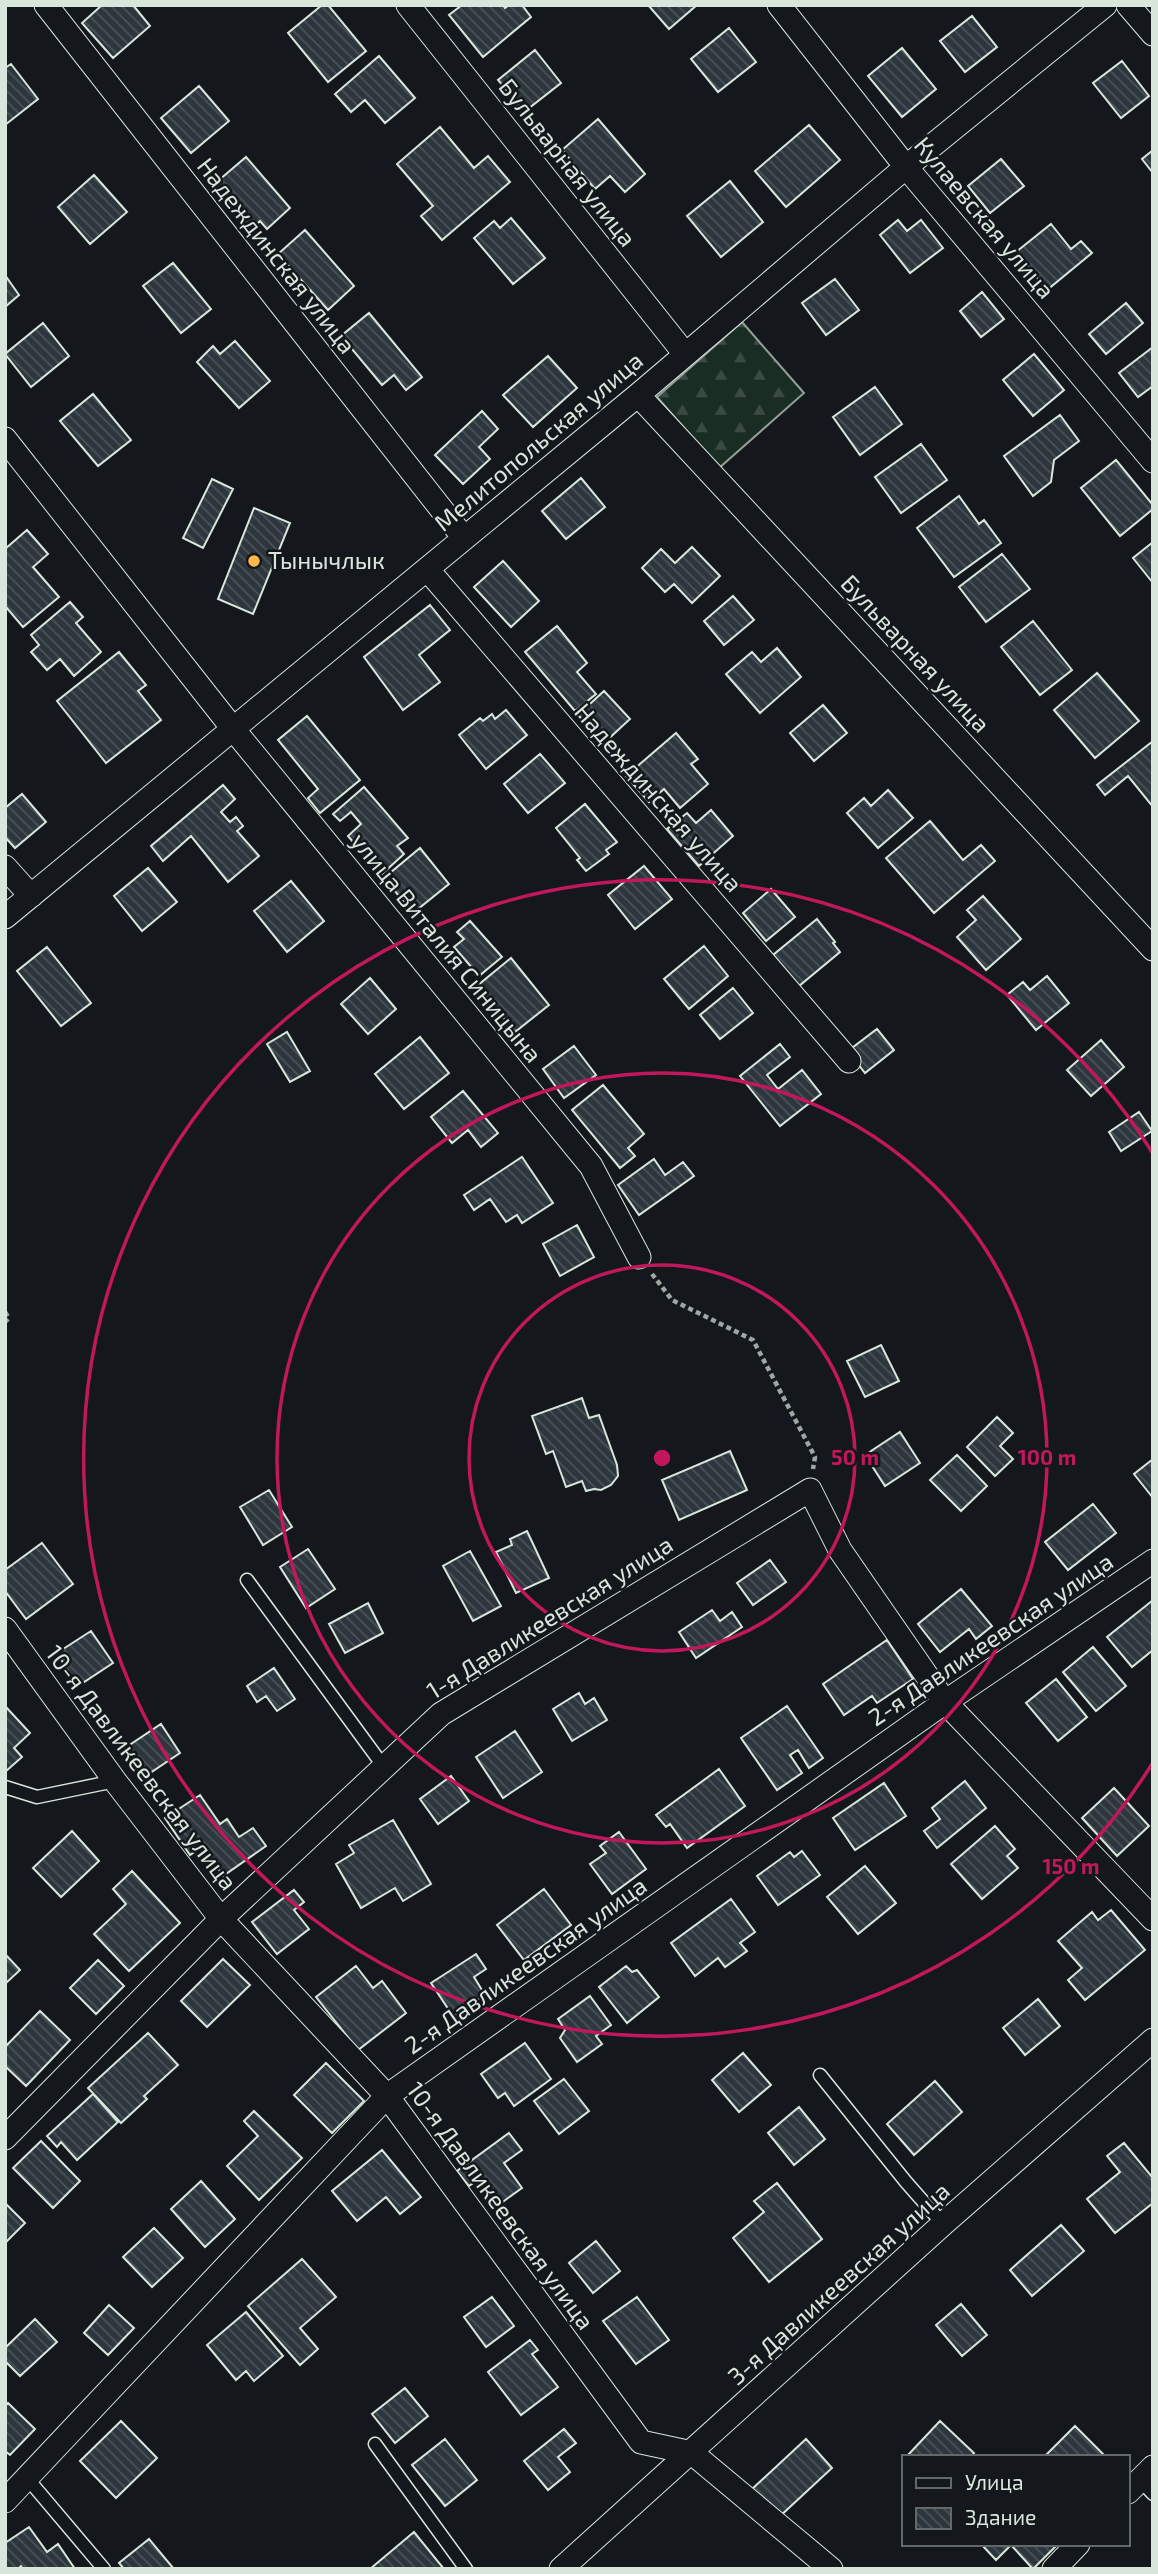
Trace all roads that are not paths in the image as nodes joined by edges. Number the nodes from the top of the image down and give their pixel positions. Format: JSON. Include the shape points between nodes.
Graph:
{"nodes":[{"id":1,"x":46,"y":5,"type":"edge"},
{"id":2,"x":408,"y":5,"type":"edge"},
{"id":3,"x":779,"y":5,"type":"edge"},
{"id":4,"x":1105,"y":5,"type":"edge"},
{"id":5,"x":1128,"y":5,"type":"edge"},
{"id":6,"x":1153,"y":34,"type":"edge"},
{"id":7,"x":906,"y":167,"type":"junction"},
{"id":8,"x":685,"y":354,"type":"junction"},
{"id":9,"x":638,"y":395,"type":"junction"},
{"id":10,"x":5,"y":439,"type":"edge"},
{"id":11,"x":1153,"y":461,"type":"edge"},
{"id":12,"x":464,"y":538,"type":"junction"},
{"id":13,"x":427,"y":569,"type":"junction"},
{"id":14,"x":234,"y":730,"type":"junction"},
{"id":15,"x":5,"y":867,"type":"edge"},
{"id":16,"x":31,"y":896,"type":"junction"},
{"id":17,"x":5,"y":917,"type":"edge"},
{"id":18,"x":1153,"y":949,"type":"edge"},
{"id":19,"x":849,"y":1061,"type":"dead end"},
{"id":20,"x":639,"y":1256,"type":"road end"},
{"id":21,"x":1153,"y":1561,"type":"edge"},
{"id":22,"x":247,"y":1580,"type":"dead end"},
{"id":23,"x":5,"y":1629,"type":"edge"},
{"id":24,"x":945,"y":1702,"type":"junction"},
{"id":25,"x":384,"y":1768,"type":"junction"},
{"id":26,"x":115,"y":1781,"type":"junction"},
{"id":27,"x":5,"y":1787,"type":"edge"},
{"id":28,"x":221,"y":1919,"type":"junction"},
{"id":29,"x":1153,"y":1919,"type":"edge"},
{"id":30,"x":1153,"y":2040,"type":"edge"},
{"id":31,"x":820,"y":2075,"type":"dead end"},
{"id":32,"x":387,"y":2096,"type":"junction"},
{"id":33,"x":5,"y":2138,"type":"edge"},
{"id":34,"x":943,"y":2224,"type":"junction"},
{"id":35,"x":375,"y":2444,"type":"dead end"},
{"id":36,"x":692,"y":2453,"type":"junction"},
{"id":37,"x":27,"y":2479,"type":"junction"},
{"id":38,"x":5,"y":2501,"type":"edge"},
{"id":39,"x":1076,"y":2546,"type":"edge"},
{"id":40,"x":104,"y":2569,"type":"edge"},
{"id":41,"x":466,"y":2569,"type":"edge"},
{"id":42,"x":561,"y":2569,"type":"edge"},
{"id":43,"x":831,"y":2569,"type":"edge"},
{"id":44,"x":1054,"y":2569,"type":"edge"}],
"edges":[{"from":1,"to":12,"type":"street","name":"Надеждинская улица"},
{"from":2,"to":8,"type":"street","name":"Бульварная улица"},
{"from":3,"to":7,"type":"street","name":"Кулаевская улица"},
{"from":4,"to":7,"type":"street","name":"Мелитопольская улица"},
{"from":5,"to":6,"type":"street"},
{"from":7,"to":8,"type":"street","name":"Мелитопольская улица"},
{"from":7,"to":11,"type":"street","name":"Кулаевская улица"},
{"from":8,"to":9,"type":"street","name":"Мелитопольская улица"},
{"from":9,"to":12,"type":"street","name":"Мелитопольская улица"},
{"from":9,"to":18,"type":"street","name":"Бульварная улица"},
{"from":10,"to":14,"type":"street","name":"улица Виталия Синицына"},
{"from":12,"to":13,"type":"street","name":"Мелитопольская улица"},
{"from":13,"to":14,"type":"street","name":"Мелитопольская улица"},
{"from":13,"to":19,"type":"street","name":"Надеждинская улица"},
{"from":14,"to":16,"type":"street","name":"Мелитопольская улица"},
{"from":14,"to":20,"type":"street","name":"улица Виталия Синицына","via":[[591,1166]]},
{"from":15,"to":16,"type":"street"},
{"from":16,"to":17,"type":"street","name":"Мелитопольская улица"},
{"from":21,"to":24,"type":"street","name":"2-я Давликеевская улица"},
{"from":22,"to":25,"type":"lane"},
{"from":23,"to":26,"type":"street","name":"10-я Давликеевская улица"},
{"from":24,"to":25,"type":"street","name":"1-я Давликеевская улица","via":[[840,1550],[810,1490],[441,1714]]},
{"from":24,"to":29,"type":"street"},
{"from":24,"to":32,"type":"street","name":"2-я Давликеевская улица"},
{"from":25,"to":28,"type":"street","name":"1-я Давликеевская улица"},
{"from":26,"to":27,"type":"lane","via":[[37,1797]]},
{"from":26,"to":28,"type":"street","name":"10-я Давликеевская улица"},
{"from":28,"to":32,"type":"street","name":"10-я Давликеевская улица"},
{"from":28,"to":33,"type":"street","name":"1-я Давликеевская улица"},
{"from":30,"to":34,"type":"street","name":"3-я Давликеевская улица"},
{"from":31,"to":34,"type":"lane"},
{"from":32,"to":36,"type":"street","name":"10-я Давликеевская улица","via":[[641,2442]]},
{"from":32,"to":37,"type":"street","name":"2-я Давликеевская улица"},
{"from":34,"to":36,"type":"street","name":"3-я Давликеевская улица"},
{"from":35,"to":41,"type":"lane"},
{"from":36,"to":42,"type":"street","name":"3-я Давликеевская улица"},
{"from":36,"to":43,"type":"street","name":"10-я Давликеевская улица"},
{"from":37,"to":38,"type":"street","name":"2-я Давликеевская улица"},
{"from":37,"to":40,"type":"lane"},
{"from":39,"to":44,"type":"street"}]}
